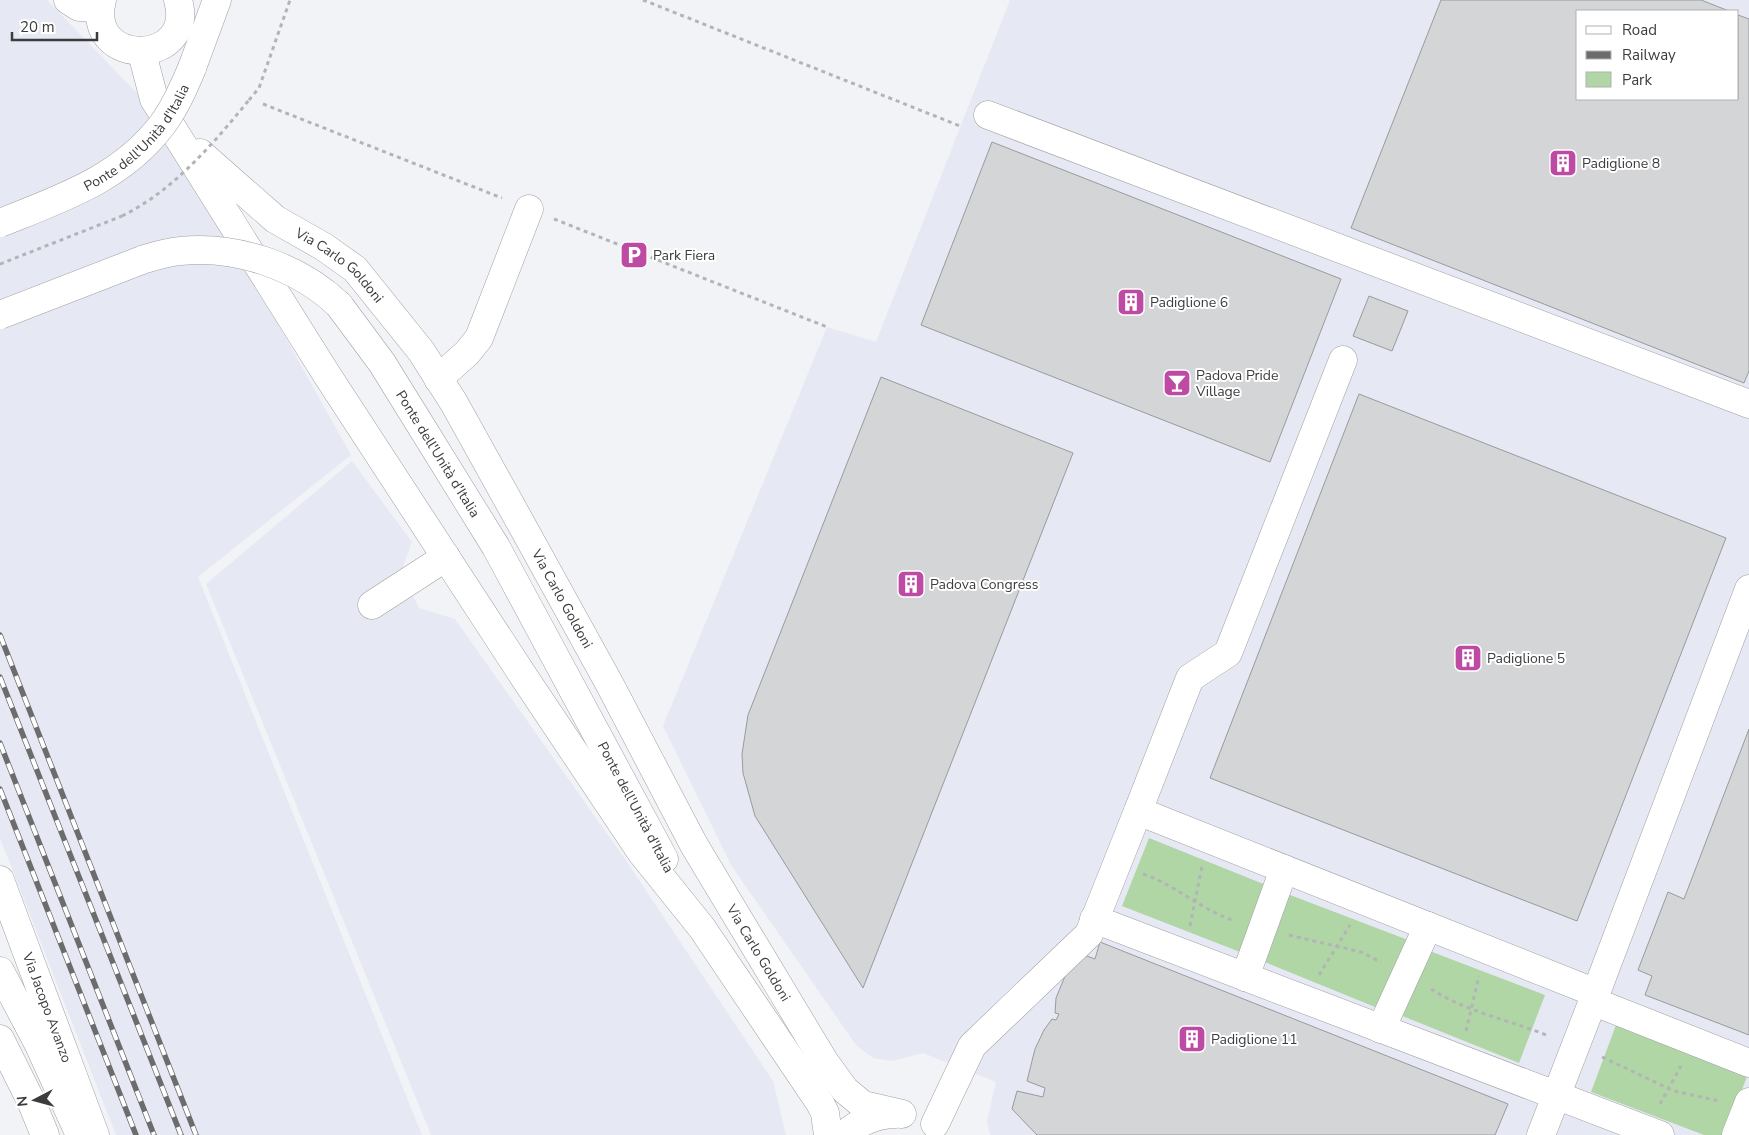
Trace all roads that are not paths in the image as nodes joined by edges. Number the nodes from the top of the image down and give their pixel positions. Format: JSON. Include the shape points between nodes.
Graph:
{"nodes":[{"id":1,"x":68,"y":0,"type":"edge"},
{"id":2,"x":178,"y":0,"type":"edge"},
{"id":3,"x":218,"y":0,"type":"edge"},
{"id":4,"x":101,"y":4,"type":"edge"},
{"id":5,"x":142,"y":52,"type":"junction"},
{"id":6,"x":988,"y":115,"type":"dead end"},
{"id":7,"x":168,"y":122,"type":"junction"},
{"id":8,"x":529,"y":209,"type":"dead end"},
{"id":9,"x":0,"y":222,"type":"edge"},
{"id":10,"x":0,"y":316,"type":"edge"},
{"id":11,"x":1344,"y":360,"type":"dead end"},
{"id":12,"x":438,"y":379,"type":"junction"},
{"id":13,"x":1749,"y":404,"type":"edge"},
{"id":14,"x":446,"y":557,"type":"junction"},
{"id":15,"x":1749,"y":589,"type":"edge"},
{"id":16,"x":372,"y":605,"type":"dead end"},
{"id":17,"x":1743,"y":625,"type":"edge"},
{"id":18,"x":1138,"y":811,"type":"junction"},
{"id":19,"x":1284,"y":869,"type":"junction"},
{"id":20,"x":0,"y":880,"type":"edge"},
{"id":21,"x":1094,"y":919,"type":"junction"},
{"id":22,"x":1428,"y":926,"type":"junction"},
{"id":23,"x":702,"y":928,"type":"junction"},
{"id":24,"x":0,"y":971,"type":"edge"},
{"id":25,"x":1245,"y":977,"type":"junction"},
{"id":26,"x":1594,"y":997,"type":"junction"},
{"id":27,"x":1381,"y":1028,"type":"junction"},
{"id":28,"x":0,"y":1039,"type":"edge"},
{"id":29,"x":1749,"y":1062,"type":"edge"},
{"id":30,"x":1556,"y":1096,"type":"junction"},
{"id":31,"x":1738,"y":1103,"type":"edge"},
{"id":32,"x":902,"y":1114,"type":"junction"},
{"id":33,"x":1658,"y":1122,"type":"edge"},
{"id":34,"x":941,"y":1130,"type":"edge"},
{"id":35,"x":45,"y":1135,"type":"edge"},
{"id":36,"x":80,"y":1135,"type":"edge"},
{"id":37,"x":95,"y":1135,"type":"edge"},
{"id":38,"x":828,"y":1135,"type":"edge"},
{"id":39,"x":844,"y":1135,"type":"edge"},
{"id":40,"x":1541,"y":1135,"type":"edge"},
{"id":41,"x":1736,"y":1135,"type":"edge"}],
"edges":[{"from":1,"to":4,"type":"street","via":[[79,7]]},
{"from":2,"to":5,"type":"street","via":[[180,14],[172,36],[154,50]]},
{"from":3,"to":9,"type":"street","name":"Ponte dell'Unità d'Italia","bridge":true,"via":[[180,95],[163,124],[141,150],[121,167],[75,193]]},
{"from":4,"to":5,"type":"street","via":[[104,31],[111,40],[131,51]]},
{"from":5,"to":7,"type":"street","name":"Via Carlo Goldoni","via":[[154,99]]},
{"from":6,"to":13,"type":"street"},
{"from":7,"to":12,"type":"street","name":"Via Carlo Goldoni","via":[[261,209],[355,269],[415,343]]},
{"from":7,"to":14,"type":"street","name":"Via Carlo Goldoni"},
{"from":8,"to":12,"type":"street","via":[[479,338]]},
{"from":10,"to":23,"type":"street","name":"Ponte dell'Unità d'Italia","bridge":true,"via":[[142,260],[178,251],[208,250],[235,254],[290,271],[331,298],[382,363],[496,546]]},
{"from":11,"to":18,"type":"street","via":[[1228,653],[1190,678]]},
{"from":12,"to":32,"type":"street","name":"Via Carlo Goldoni","via":[[605,676],[694,845],[824,1061],[845,1090],[863,1105]]},
{"from":14,"to":16,"type":"street"},
{"from":14,"to":23,"type":"street","name":"Via Carlo Goldoni","via":[[640,852]]},
{"from":15,"to":17,"type":"street"},
{"from":17,"to":26,"type":"street"},
{"from":18,"to":19,"type":"street"},
{"from":18,"to":21,"type":"street"},
{"from":19,"to":22,"type":"street"},
{"from":19,"to":25,"type":"street"},
{"from":20,"to":37,"type":"street","name":"Via Jacopo Avanzo"},
{"from":21,"to":25,"type":"street"},
{"from":21,"to":34,"type":"street","via":[[1088,934],[972,1046]]},
{"from":22,"to":26,"type":"street"},
{"from":22,"to":27,"type":"street"},
{"from":23,"to":38,"type":"street","name":"Via Carlo Goldoni","via":[[820,1103]]},
{"from":24,"to":36,"type":"street","via":[[38,1043]]},
{"from":25,"to":27,"type":"street"},
{"from":26,"to":29,"type":"street"},
{"from":26,"to":30,"type":"street"},
{"from":27,"to":30,"type":"street"},
{"from":28,"to":35,"type":"street"},
{"from":30,"to":33,"type":"street"},
{"from":30,"to":40,"type":"street"},
{"from":31,"to":41,"type":"street"},
{"from":32,"to":34,"type":"street","name":"Via Carlo Goldoni","via":[[915,1116]]},
{"from":32,"to":39,"type":"street","via":[[877,1116]]}]}
